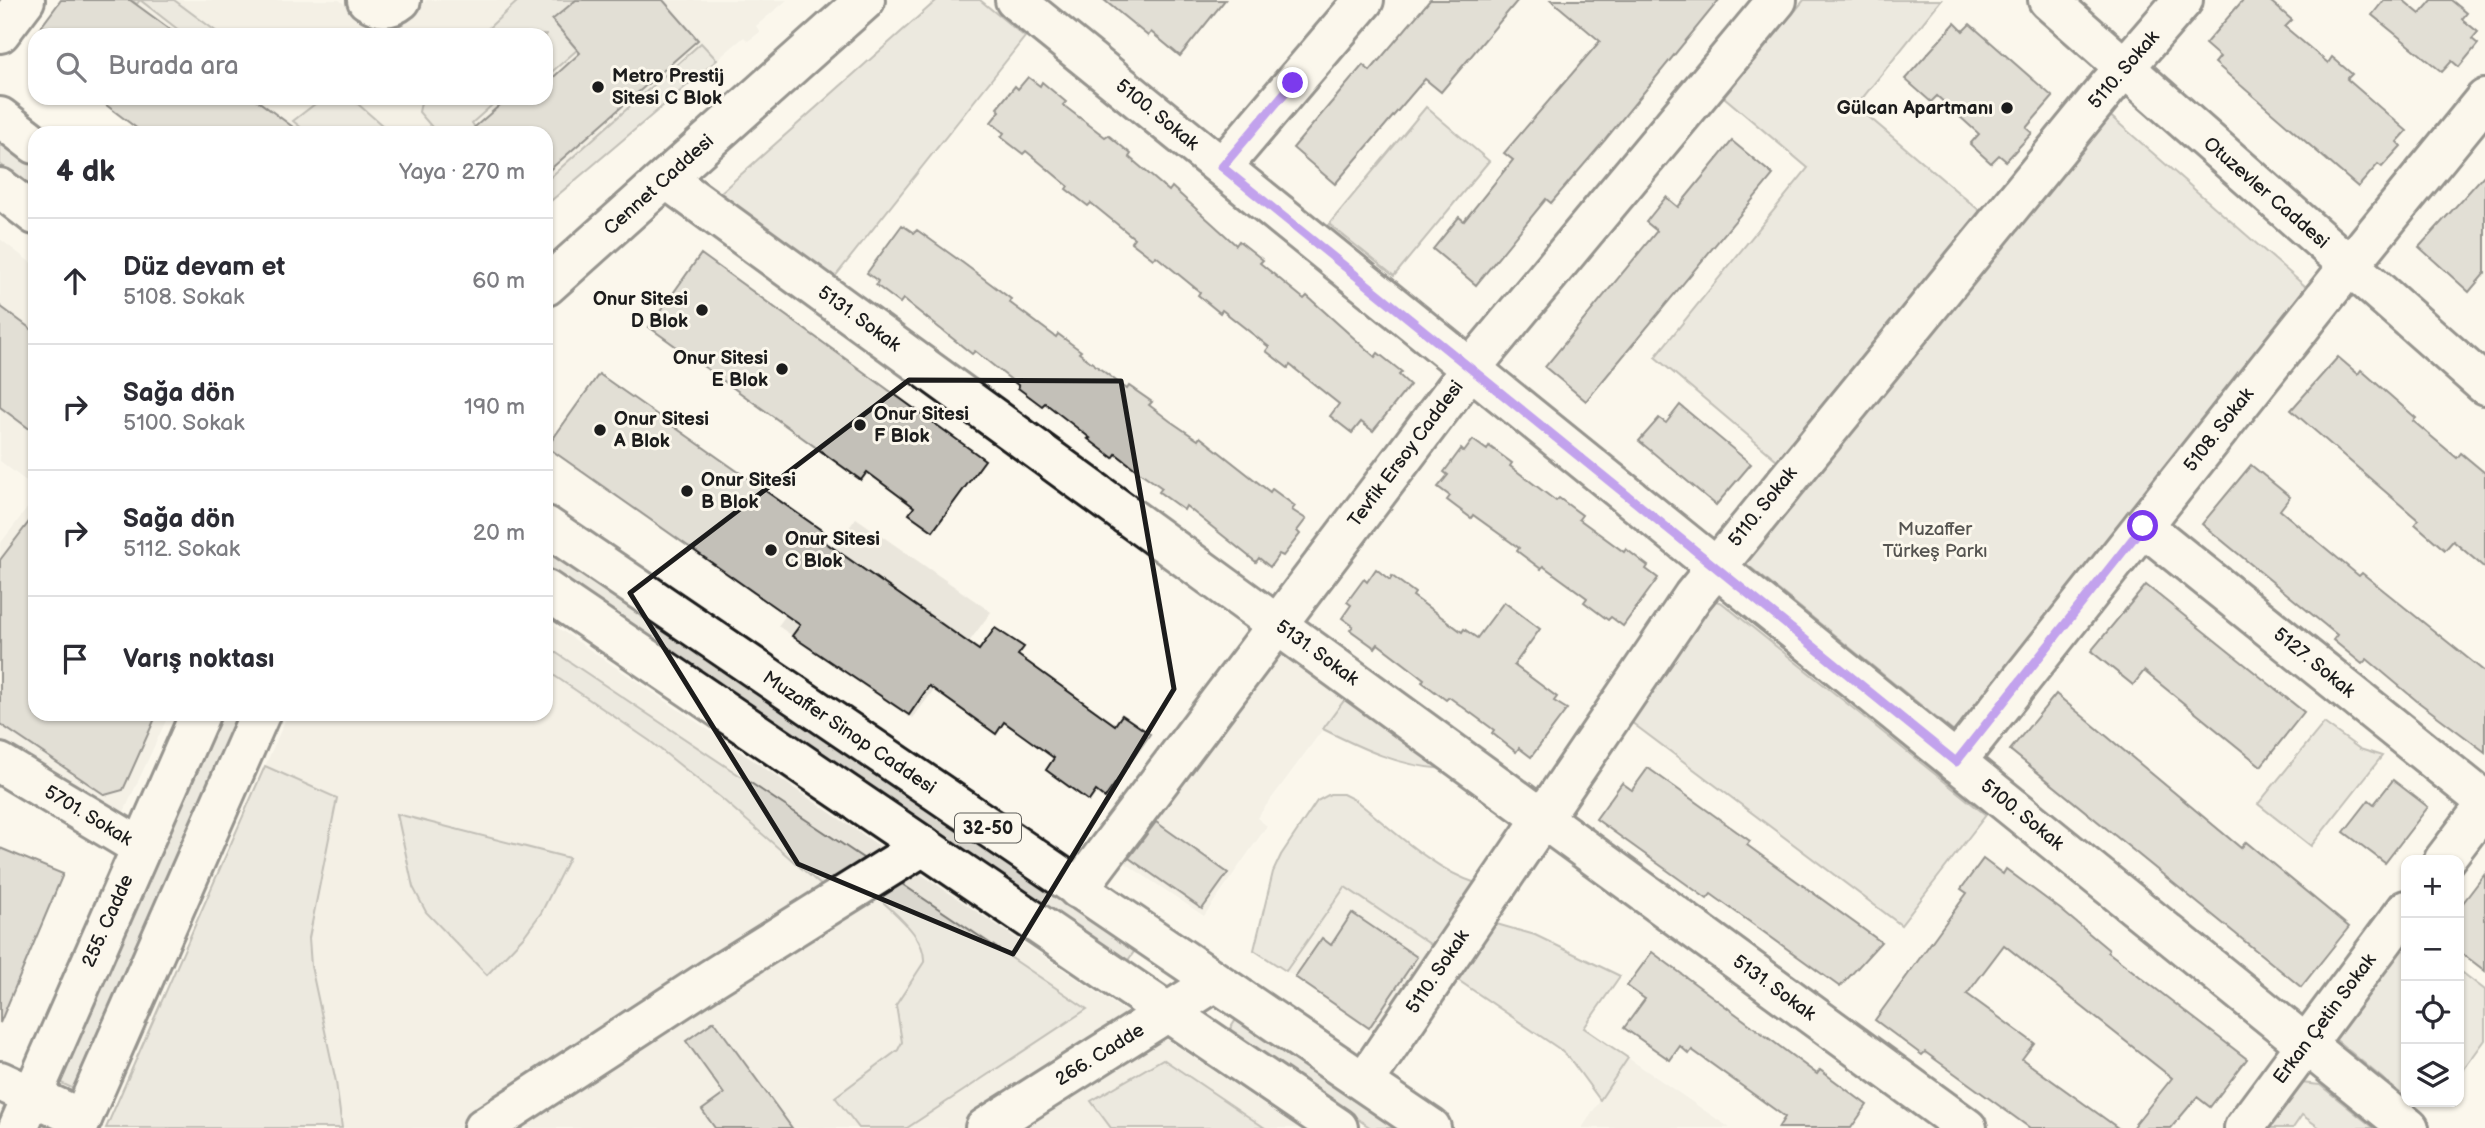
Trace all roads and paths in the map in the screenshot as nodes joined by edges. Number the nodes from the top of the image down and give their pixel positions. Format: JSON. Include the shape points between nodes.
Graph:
{"nodes":[{"id":1,"x":25,"y":0,"type":"edge"},
{"id":2,"x":865,"y":0,"type":"edge"},
{"id":3,"x":1015,"y":0,"type":"edge"},
{"id":4,"x":1364,"y":0,"type":"edge"},
{"id":5,"x":1777,"y":0,"type":"edge"},
{"id":6,"x":2048,"y":0,"type":"edge"},
{"id":7,"x":2183,"y":0,"type":"edge"},
{"id":8,"x":0,"y":33,"type":"edge"},
{"id":9,"x":2125,"y":67,"type":"junction"},
{"id":10,"x":2485,"y":99,"type":"edge"},
{"id":11,"x":0,"y":117,"type":"edge"},
{"id":12,"x":28,"y":139,"type":"edge"},
{"id":13,"x":1222,"y":167,"type":"junction"},
{"id":14,"x":666,"y":179,"type":"junction"},
{"id":15,"x":0,"y":188,"type":"edge"},
{"id":16,"x":28,"y":210,"type":"edge"},
{"id":17,"x":2349,"y":266,"type":"junction"},
{"id":18,"x":553,"y":280,"type":"edge"},
{"id":19,"x":1471,"y":368,"type":"junction"},
{"id":20,"x":2485,"y":385,"type":"edge"},
{"id":21,"x":2143,"y":526,"type":"junction"},
{"id":22,"x":553,"y":531,"type":"edge"},
{"id":23,"x":1715,"y":567,"type":"junction"},
{"id":24,"x":553,"y":595,"type":"edge"},
{"id":25,"x":1278,"y":624,"type":"junction"},
{"id":26,"x":197,"y":721,"type":"edge"},
{"id":27,"x":257,"y":721,"type":"edge"},
{"id":28,"x":1956,"y":762,"type":"junction"},
{"id":29,"x":0,"y":763,"type":"edge"},
{"id":30,"x":2485,"y":803,"type":"edge"},
{"id":31,"x":1541,"y":819,"type":"junction"},
{"id":32,"x":923,"y":846,"type":"junction"},
{"id":33,"x":140,"y":847,"type":"junction"},
{"id":34,"x":2448,"y":855,"type":"edge"},
{"id":35,"x":1078,"y":889,"type":"junction"},
{"id":36,"x":2401,"y":917,"type":"edge"},
{"id":37,"x":1215,"y":982,"type":"junction"},
{"id":38,"x":1166,"y":1013,"type":"junction"},
{"id":39,"x":2305,"y":1045,"type":"junction"},
{"id":40,"x":1364,"y":1082,"type":"junction"},
{"id":41,"x":16,"y":1102,"type":"edge"},
{"id":42,"x":80,"y":1123,"type":"edge"},
{"id":43,"x":483,"y":1128,"type":"edge"},
{"id":44,"x":985,"y":1128,"type":"edge"},
{"id":45,"x":1338,"y":1128,"type":"edge"},
{"id":46,"x":1431,"y":1128,"type":"edge"},
{"id":47,"x":1966,"y":1128,"type":"edge"},
{"id":48,"x":2244,"y":1128,"type":"edge"},
{"id":49,"x":2409,"y":1128,"type":"edge"}],
"edges":[{"from":1,"to":8,"type":"street"},
{"from":2,"to":14,"type":"street","name":"Cennet Caddesi"},
{"from":3,"to":13,"type":"street","name":"5100. Sokak"},
{"from":4,"to":13,"type":"street"},
{"from":5,"to":19,"type":"street","name":"Tevfik Ersoy Caddesi"},
{"from":6,"to":9,"type":"street","name":"Otuzevler Caddesi"},
{"from":7,"to":9,"type":"street","name":"5110. Sokak"},
{"from":9,"to":17,"type":"street","name":"Otuzevler Caddesi"},
{"from":9,"to":23,"type":"street","name":"5110. Sokak"},
{"from":10,"to":17,"type":"street","name":"5108. Sokak"},
{"from":11,"to":12,"type":"street"},
{"from":13,"to":19,"type":"street","name":"5100. Sokak"},
{"from":14,"to":18,"type":"street","name":"Cennet Caddesi"},
{"from":14,"to":25,"type":"street","name":"5131. Sokak"},
{"from":15,"to":16,"type":"street"},
{"from":17,"to":20,"type":"street","name":"Otuzevler Caddesi"},
{"from":17,"to":21,"type":"street","name":"5108. Sokak"},
{"from":19,"to":23,"type":"street","name":"5100. Sokak"},
{"from":19,"to":25,"type":"street","name":"Tevfik Ersoy Caddesi"},
{"from":21,"to":28,"type":"street","name":"5108. Sokak"},
{"from":21,"to":30,"type":"street","name":"5127. Sokak"},
{"from":22,"to":35,"type":"street","name":"Muzaffer Sinop Caddesi","number":"32-50"},
{"from":23,"to":28,"type":"street","name":"5100. Sokak"},
{"from":23,"to":31,"type":"street","name":"5110. Sokak"},
{"from":24,"to":32,"type":"street","number":"32-50"},
{"from":25,"to":31,"type":"street","name":"5131. Sokak"},
{"from":25,"to":35,"type":"street","name":"Tevfik Ersoy Caddesi"},
{"from":26,"to":33,"type":"street","name":"255. Cadde"},
{"from":27,"to":42,"type":"street"},
{"from":28,"to":39,"type":"street","name":"5100. Sokak"},
{"from":29,"to":33,"type":"street","name":"5701. Sokak"},
{"from":30,"to":34,"type":"street"},
{"from":31,"to":40,"type":"street","name":"5110. Sokak"},
{"from":31,"to":47,"type":"street","name":"5131. Sokak"},
{"from":32,"to":38,"type":"street","number":"32-50"},
{"from":32,"to":43,"type":"street"},
{"from":33,"to":41,"type":"street","name":"255. Cadde"},
{"from":35,"to":37,"type":"street","name":"Muzaffer Sinop Caddesi","number":"32-50"},
{"from":36,"to":39,"type":"street","name":"Erkan Çetin Sokak"},
{"from":37,"to":38,"type":"street","name":"266. Cadde"},
{"from":37,"to":40,"type":"street","name":"Muzaffer Sinop Caddesi","number":"32-50"},
{"from":38,"to":44,"type":"street","name":"266. Cadde"},
{"from":38,"to":45,"type":"street","number":"32-50"},
{"from":39,"to":48,"type":"street","name":"Erkan Çetin Sokak"},
{"from":39,"to":49,"type":"street","name":"5100. Sokak"},
{"from":40,"to":46,"type":"street","name":"Muzaffer Sinop Caddesi","number":"32-50"},
{"from":41,"to":42,"type":"street"}]}
